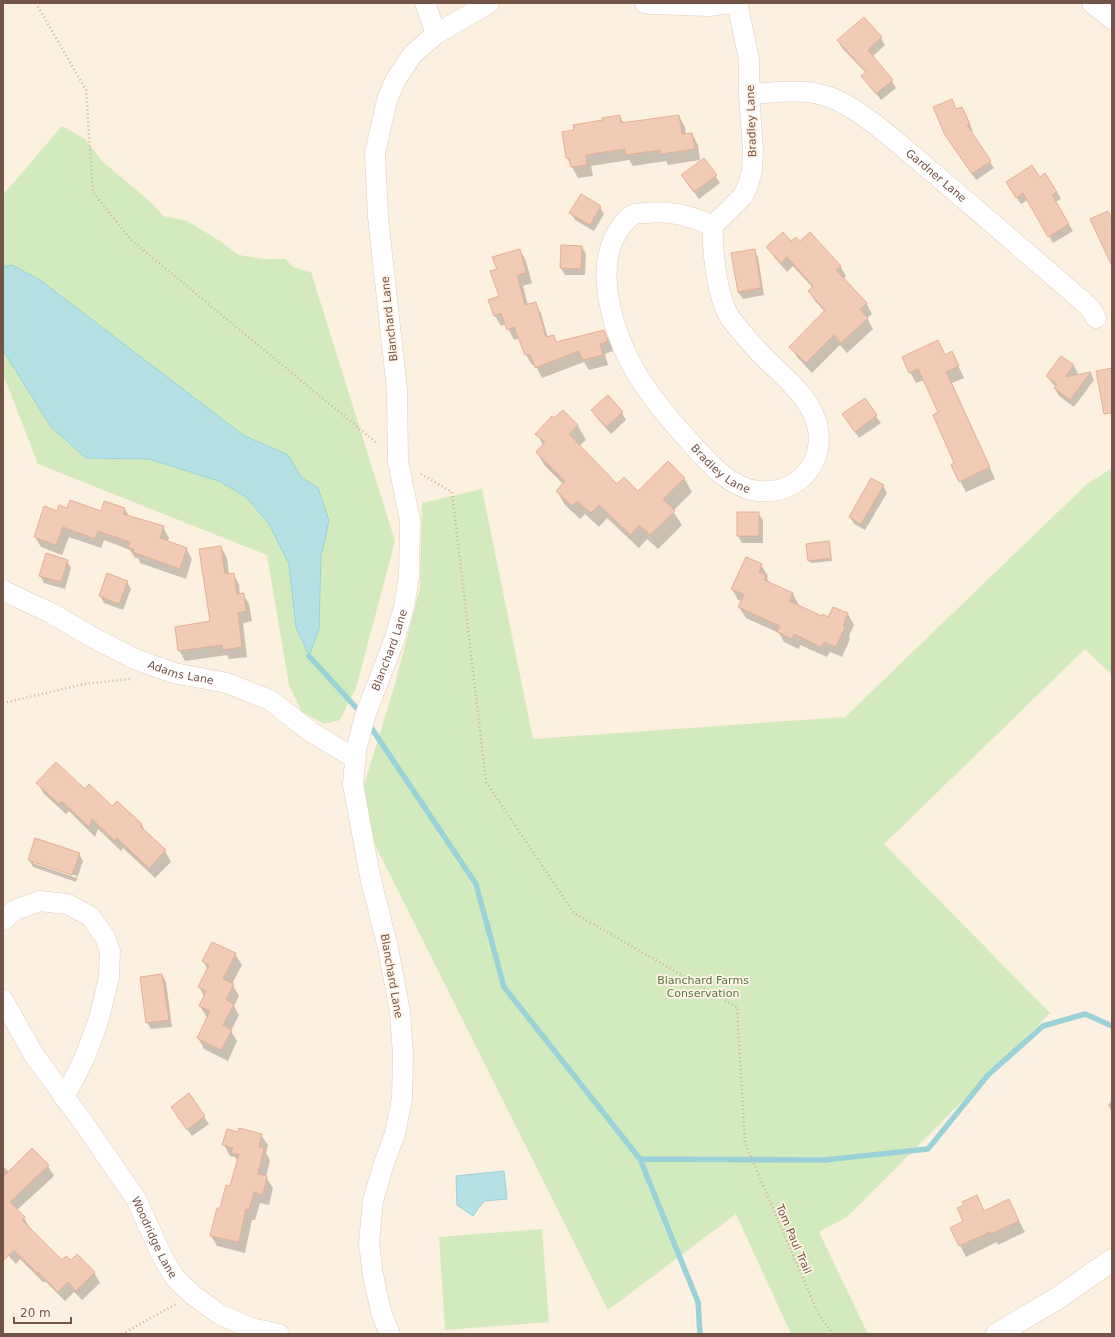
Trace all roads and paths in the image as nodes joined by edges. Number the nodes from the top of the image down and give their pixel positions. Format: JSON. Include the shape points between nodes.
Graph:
{"nodes":[{"id":1,"x":425,"y":3,"type":"edge"},
{"id":2,"x":489,"y":3,"type":"edge"},
{"id":3,"x":645,"y":3,"type":"edge"},
{"id":4,"x":730,"y":3,"type":"edge"},
{"id":5,"x":737,"y":3,"type":"edge"},
{"id":6,"x":1092,"y":3,"type":"edge"},
{"id":7,"x":1112,"y":19,"type":"edge"},
{"id":8,"x":436,"y":34,"type":"junction"},
{"id":9,"x":750,"y":94,"type":"junction"},
{"id":10,"x":713,"y":226,"type":"junction"},
{"id":11,"x":1096,"y":318,"type":"dead end"},
{"id":12,"x":3,"y":590,"type":"edge"},
{"id":13,"x":136,"y":678,"type":"dead end"},
{"id":14,"x":3,"y":703,"type":"edge"},
{"id":15,"x":356,"y":759,"type":"junction"},
{"id":16,"x":3,"y":920,"type":"edge"},
{"id":17,"x":3,"y":1000,"type":"edge"},
{"id":18,"x":64,"y":1098,"type":"junction"},
{"id":19,"x":746,"y":1147,"type":"dead end"},
{"id":20,"x":1112,"y":1260,"type":"edge"},
{"id":21,"x":193,"y":1295,"type":"junction"},
{"id":22,"x":384,"y":1333,"type":"edge"},
{"id":23,"x":1003,"y":1333,"type":"edge"},
{"id":24,"x":122,"y":1334,"type":"edge"},
{"id":25,"x":279,"y":1334,"type":"edge"},
{"id":26,"x":833,"y":1334,"type":"edge"}],
"edges":[{"from":1,"to":8,"type":"street"},
{"from":2,"to":8,"type":"street","name":"Blanchard Lane"},
{"from":3,"to":4,"type":"street","via":[[709,6]]},
{"from":5,"to":9,"type":"street","name":"Bradley Lane","via":[[749,59]]},
{"from":6,"to":7,"type":"street"},
{"from":8,"to":15,"type":"street","name":"Blanchard Lane","via":[[413,54],[396,80],[388,100],[375,153],[378,217],[397,390],[398,460],[410,520],[409,577],[395,638],[366,713]]},
{"from":9,"to":10,"type":"street","name":"Bradley Lane","via":[[752,171],[743,196]]},
{"from":9,"to":11,"type":"street","name":"Gardner Lane","via":[[819,94],[834,99],[861,115],[980,212],[1090,308]]},
{"from":10,"to":10,"type":"street","name":"Bradley Lane","via":[[699,219],[674,213],[635,214],[627,219],[615,236],[606,273],[608,298],[616,331],[642,382],[701,454],[735,483],[757,491],[779,490],[799,481],[810,468],[817,454],[819,432],[815,417],[802,394],[731,319],[720,291],[712,241]]},
{"from":12,"to":15,"type":"street","name":"Adams Lane","via":[[135,659],[174,673],[227,683],[270,700],[311,732]]},
{"from":13,"to":14,"type":"path","via":[[84,684]]},
{"from":15,"to":22,"type":"street","name":"Blanchard Lane","via":[[353,784],[364,849],[388,948],[400,1012],[403,1055],[402,1098],[395,1134],[373,1201],[369,1244]]},
{"from":16,"to":18,"type":"street","via":[[15,910],[40,901],[67,904],[90,916],[110,950],[109,977],[98,1019],[85,1057]]},
{"from":17,"to":18,"type":"street","name":"Woodridge Lane","via":[[34,1055]]},
{"from":18,"to":21,"type":"street","name":"Woodridge Lane","via":[[136,1199],[175,1278]]},
{"from":19,"to":26,"type":"path","name":"Tom Paul Trail","via":[[818,1313]]},
{"from":20,"to":23,"type":"main road"},
{"from":21,"to":24,"type":"path"},
{"from":21,"to":25,"type":"street","name":"Woodridge Lane","via":[[219,1314],[251,1328]]}]}
